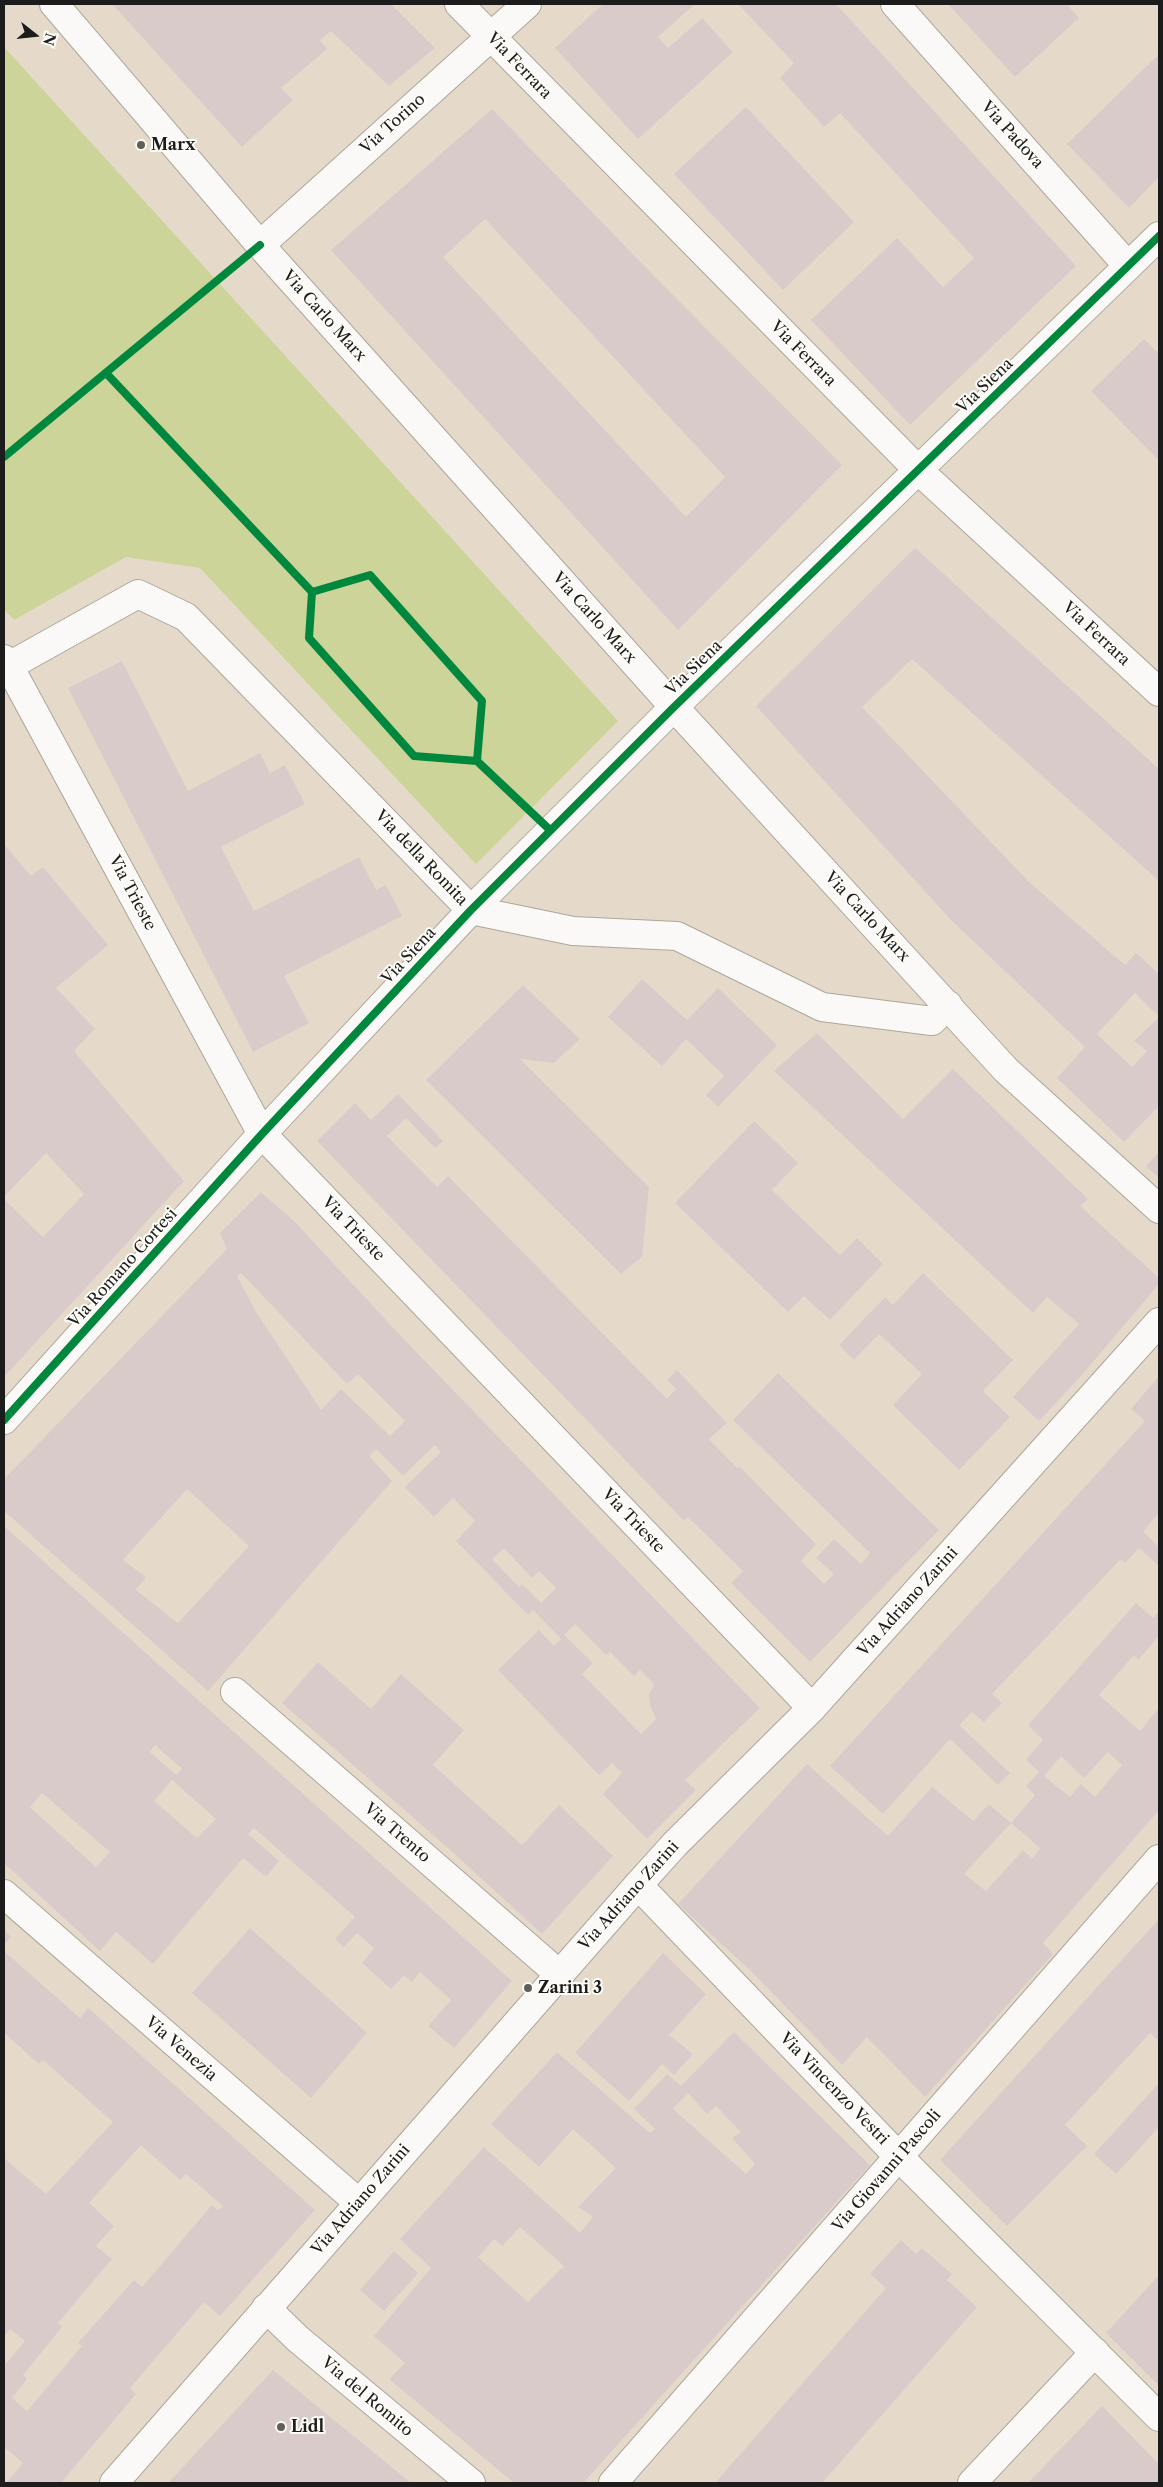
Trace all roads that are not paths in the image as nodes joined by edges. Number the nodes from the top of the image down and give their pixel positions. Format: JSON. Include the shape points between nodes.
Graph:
{"nodes":[{"id":1,"x":54,"y":4,"type":"edge"},
{"id":2,"x":459,"y":4,"type":"edge"},
{"id":3,"x":527,"y":4,"type":"edge"},
{"id":4,"x":895,"y":4,"type":"edge"},
{"id":5,"x":490,"y":37,"type":"junction"},
{"id":6,"x":1159,"y":236,"type":"edge"},
{"id":7,"x":260,"y":245,"type":"junction"},
{"id":8,"x":1128,"y":266,"type":"junction"},
{"id":9,"x":918,"y":470,"type":"junction"},
{"id":10,"x":7,"y":663,"type":"edge"},
{"id":11,"x":1159,"y":692,"type":"edge"},
{"id":12,"x":674,"y":707,"type":"junction"},
{"id":13,"x":471,"y":910,"type":"junction"},
{"id":14,"x":948,"y":1005,"type":"junction"},
{"id":15,"x":262,"y":1134,"type":"junction"},
{"id":16,"x":1159,"y":1210,"type":"edge"},
{"id":17,"x":1159,"y":1322,"type":"edge"},
{"id":18,"x":4,"y":1420,"type":"edge"},
{"id":19,"x":235,"y":1692,"type":"dead end"},
{"id":20,"x":812,"y":1708,"type":"junction"},
{"id":21,"x":1159,"y":1859,"type":"edge"},
{"id":22,"x":638,"y":1885,"type":"junction"},
{"id":23,"x":4,"y":1894,"type":"edge"},
{"id":24,"x":558,"y":1974,"type":"junction"},
{"id":25,"x":899,"y":2157,"type":"junction"},
{"id":26,"x":359,"y":2203,"type":"junction"},
{"id":27,"x":266,"y":2308,"type":"junction"},
{"id":28,"x":1094,"y":2352,"type":"junction"},
{"id":29,"x":1159,"y":2417,"type":"edge"},
{"id":30,"x":114,"y":2483,"type":"edge"},
{"id":31,"x":471,"y":2483,"type":"edge"},
{"id":32,"x":613,"y":2483,"type":"edge"},
{"id":33,"x":972,"y":2483,"type":"edge"}],
"edges":[{"from":1,"to":7,"type":"street","name":"Via Carlo Marx"},
{"from":2,"to":5,"type":"street","name":"Via Ferrara"},
{"from":3,"to":5,"type":"street","name":"Via Torino"},
{"from":4,"to":8,"type":"street","name":"Via Padova"},
{"from":5,"to":7,"type":"street","name":"Via Torino"},
{"from":5,"to":9,"type":"street","name":"Via Ferrara"},
{"from":6,"to":8,"type":"street","name":"Via Siena"},
{"from":7,"to":12,"type":"street","name":"Via Carlo Marx"},
{"from":8,"to":9,"type":"street","name":"Via Siena"},
{"from":9,"to":11,"type":"street","name":"Via Ferrara"},
{"from":9,"to":12,"type":"street","name":"Via Siena"},
{"from":10,"to":13,"type":"street","name":"Via della Romita","via":[[138,594],[186,617]]},
{"from":10,"to":15,"type":"street","name":"Via Trieste"},
{"from":12,"to":13,"type":"street","name":"Via Siena"},
{"from":12,"to":14,"type":"street","name":"Via Carlo Marx"},
{"from":13,"to":14,"type":"street","name":"Via della Romita","via":[[573,931],[677,936],[822,1006],[932,1021]]},
{"from":13,"to":15,"type":"street","name":"Via Siena"},
{"from":14,"to":16,"type":"street","name":"Via Carlo Marx","via":[[1006,1070]]},
{"from":15,"to":18,"type":"street","name":"Via Romano Cortesi"},
{"from":15,"to":20,"type":"street","name":"Via Trieste"},
{"from":17,"to":20,"type":"street","name":"Via Adriano Zarini"},
{"from":19,"to":24,"type":"street","name":"Via Trento"},
{"from":20,"to":22,"type":"street","name":"Via Adriano Zarini"},
{"from":21,"to":25,"type":"street","name":"Via Giovanni Pascoli"},
{"from":22,"to":24,"type":"street","name":"Via Adriano Zarini"},
{"from":22,"to":25,"type":"street","name":"Via Vincenzo Vestri"},
{"from":23,"to":26,"type":"street","name":"Via Venezia"},
{"from":24,"to":26,"type":"street","name":"Via Adriano Zarini"},
{"from":25,"to":28,"type":"street","name":"Via Vincenzo Vestri"},
{"from":25,"to":32,"type":"street","name":"Via Giovanni Pascoli"},
{"from":26,"to":27,"type":"street","name":"Via Adriano Zarini"},
{"from":27,"to":30,"type":"street","name":"Via Adriano Zarini"},
{"from":27,"to":31,"type":"street","name":"Via del Romito","via":[[298,2339]]},
{"from":28,"to":29,"type":"street","name":"Via Vincenzo Vestri"},
{"from":28,"to":33,"type":"street"}]}
